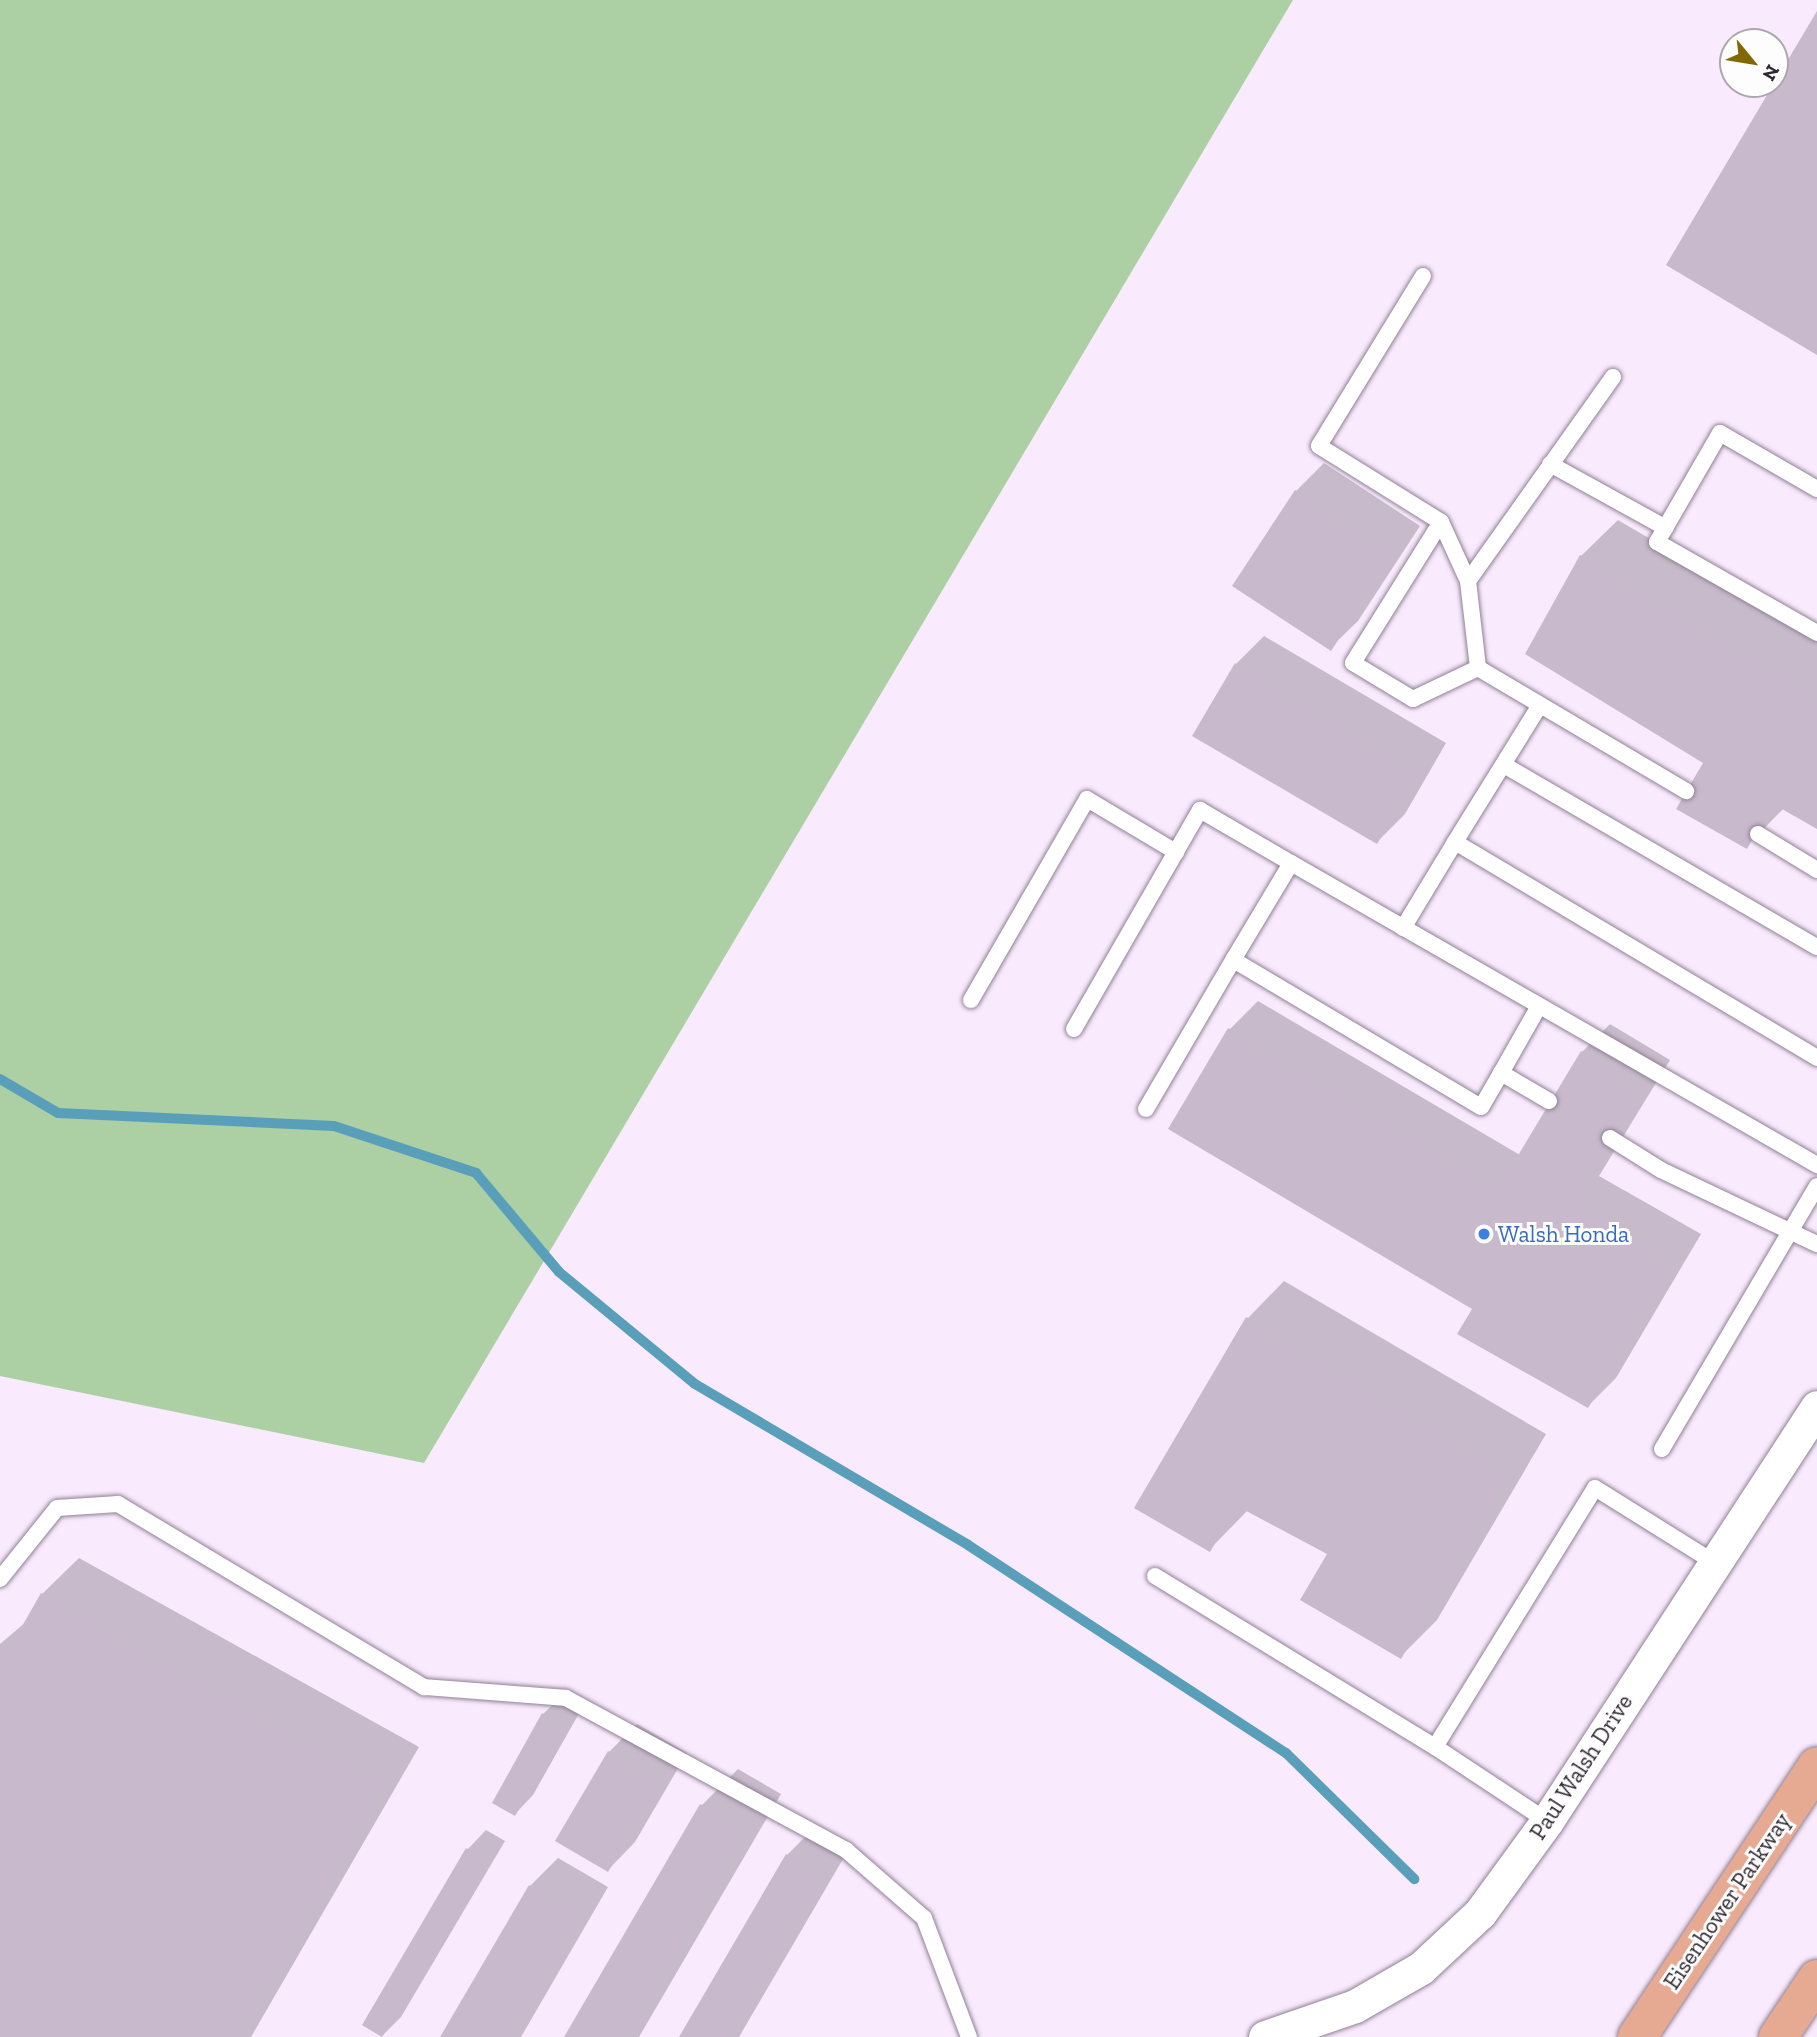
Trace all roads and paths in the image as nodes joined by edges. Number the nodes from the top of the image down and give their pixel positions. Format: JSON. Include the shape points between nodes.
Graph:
{"nodes":[{"id":1,"x":1423,"y":276,"type":"dead end"},
{"id":2,"x":1613,"y":377,"type":"dead end"},
{"id":3,"x":1550,"y":464,"type":"junction"},
{"id":4,"x":1817,"y":489,"type":"edge"},
{"id":5,"x":1441,"y":522,"type":"junction"},
{"id":6,"x":1666,"y":528,"type":"junction"},
{"id":7,"x":1468,"y":581,"type":"junction"},
{"id":8,"x":1817,"y":633,"type":"edge"},
{"id":9,"x":1478,"y":668,"type":"junction"},
{"id":10,"x":1540,"y":705,"type":"junction"},
{"id":11,"x":1504,"y":765,"type":"junction"},
{"id":12,"x":1686,"y":791,"type":"dead end"},
{"id":13,"x":1758,"y":835,"type":"dead end"},
{"id":14,"x":1455,"y":842,"type":"junction"},
{"id":15,"x":1176,"y":852,"type":"junction"},
{"id":16,"x":1291,"y":863,"type":"junction"},
{"id":17,"x":1817,"y":870,"type":"edge"},
{"id":18,"x":1403,"y":928,"type":"junction"},
{"id":19,"x":1817,"y":947,"type":"edge"},
{"id":20,"x":1233,"y":960,"type":"junction"},
{"id":21,"x":971,"y":1000,"type":"dead end"},
{"id":22,"x":1539,"y":1006,"type":"junction"},
{"id":23,"x":1074,"y":1029,"type":"dead end"},
{"id":24,"x":1817,"y":1059,"type":"edge"},
{"id":25,"x":1501,"y":1073,"type":"junction"},
{"id":26,"x":1549,"y":1101,"type":"dead end"},
{"id":27,"x":1146,"y":1109,"type":"dead end"},
{"id":28,"x":1610,"y":1138,"type":"dead end"},
{"id":29,"x":1817,"y":1165,"type":"edge"},
{"id":30,"x":1817,"y":1185,"type":"edge"},
{"id":31,"x":1792,"y":1231,"type":"junction"},
{"id":32,"x":1817,"y":1244,"type":"edge"},
{"id":33,"x":1817,"y":1407,"type":"edge"},
{"id":34,"x":1662,"y":1449,"type":"dead end"},
{"id":35,"x":1715,"y":1563,"type":"junction"},
{"id":36,"x":1155,"y":1576,"type":"dead end"},
{"id":37,"x":0,"y":1579,"type":"edge"},
{"id":38,"x":1434,"y":1747,"type":"junction"},
{"id":39,"x":1817,"y":1766,"type":"edge"},
{"id":40,"x":1547,"y":1821,"type":"junction"},
{"id":41,"x":1817,"y":1979,"type":"edge"},
{"id":42,"x":970,"y":2037,"type":"edge"},
{"id":43,"x":1265,"y":2037,"type":"edge"},
{"id":44,"x":1637,"y":2037,"type":"edge"},
{"id":45,"x":1778,"y":2037,"type":"edge"}],
"edges":[{"from":1,"to":5,"type":"lane","via":[[1319,446]]},
{"from":2,"to":3,"type":"lane"},
{"from":3,"to":6,"type":"lane"},
{"from":3,"to":7,"type":"lane"},
{"from":4,"to":6,"type":"lane","via":[[1720,433]]},
{"from":5,"to":7,"type":"lane"},
{"from":5,"to":9,"type":"lane","via":[[1353,663],[1413,699]]},
{"from":6,"to":8,"type":"lane","via":[[1657,542]]},
{"from":7,"to":9,"type":"lane"},
{"from":9,"to":10,"type":"lane"},
{"from":10,"to":11,"type":"lane"},
{"from":10,"to":12,"type":"lane"},
{"from":11,"to":14,"type":"lane"},
{"from":11,"to":19,"type":"lane"},
{"from":13,"to":17,"type":"lane"},
{"from":14,"to":18,"type":"lane"},
{"from":14,"to":24,"type":"lane"},
{"from":15,"to":16,"type":"lane","via":[[1200,810]]},
{"from":15,"to":21,"type":"lane","via":[[1087,799]]},
{"from":15,"to":23,"type":"lane"},
{"from":16,"to":18,"type":"lane"},
{"from":16,"to":20,"type":"lane"},
{"from":18,"to":22,"type":"lane"},
{"from":20,"to":25,"type":"lane","via":[[1480,1107]]},
{"from":20,"to":27,"type":"lane"},
{"from":22,"to":25,"type":"lane"},
{"from":22,"to":29,"type":"lane"},
{"from":25,"to":26,"type":"lane"},
{"from":28,"to":31,"type":"lane","via":[[1661,1170]]},
{"from":30,"to":31,"type":"lane"},
{"from":31,"to":32,"type":"lane"},
{"from":31,"to":34,"type":"lane"},
{"from":33,"to":35,"type":"street","name":"Paul Walsh Drive"},
{"from":35,"to":38,"type":"lane","via":[[1595,1488]]},
{"from":35,"to":40,"type":"street","name":"Paul Walsh Drive"},
{"from":36,"to":38,"type":"lane"},
{"from":37,"to":42,"type":"lane","via":[[57,1508],[118,1504],[424,1687],[566,1698],[846,1850],[924,1918]]},
{"from":38,"to":40,"type":"lane"},
{"from":39,"to":44,"type":"main road","name":"Eisenhower Parkway"},
{"from":40,"to":43,"type":"street","name":"Paul Walsh Drive","via":[[1480,1913],[1421,1968],[1355,2006]]},
{"from":41,"to":45,"type":"main road"}]}
